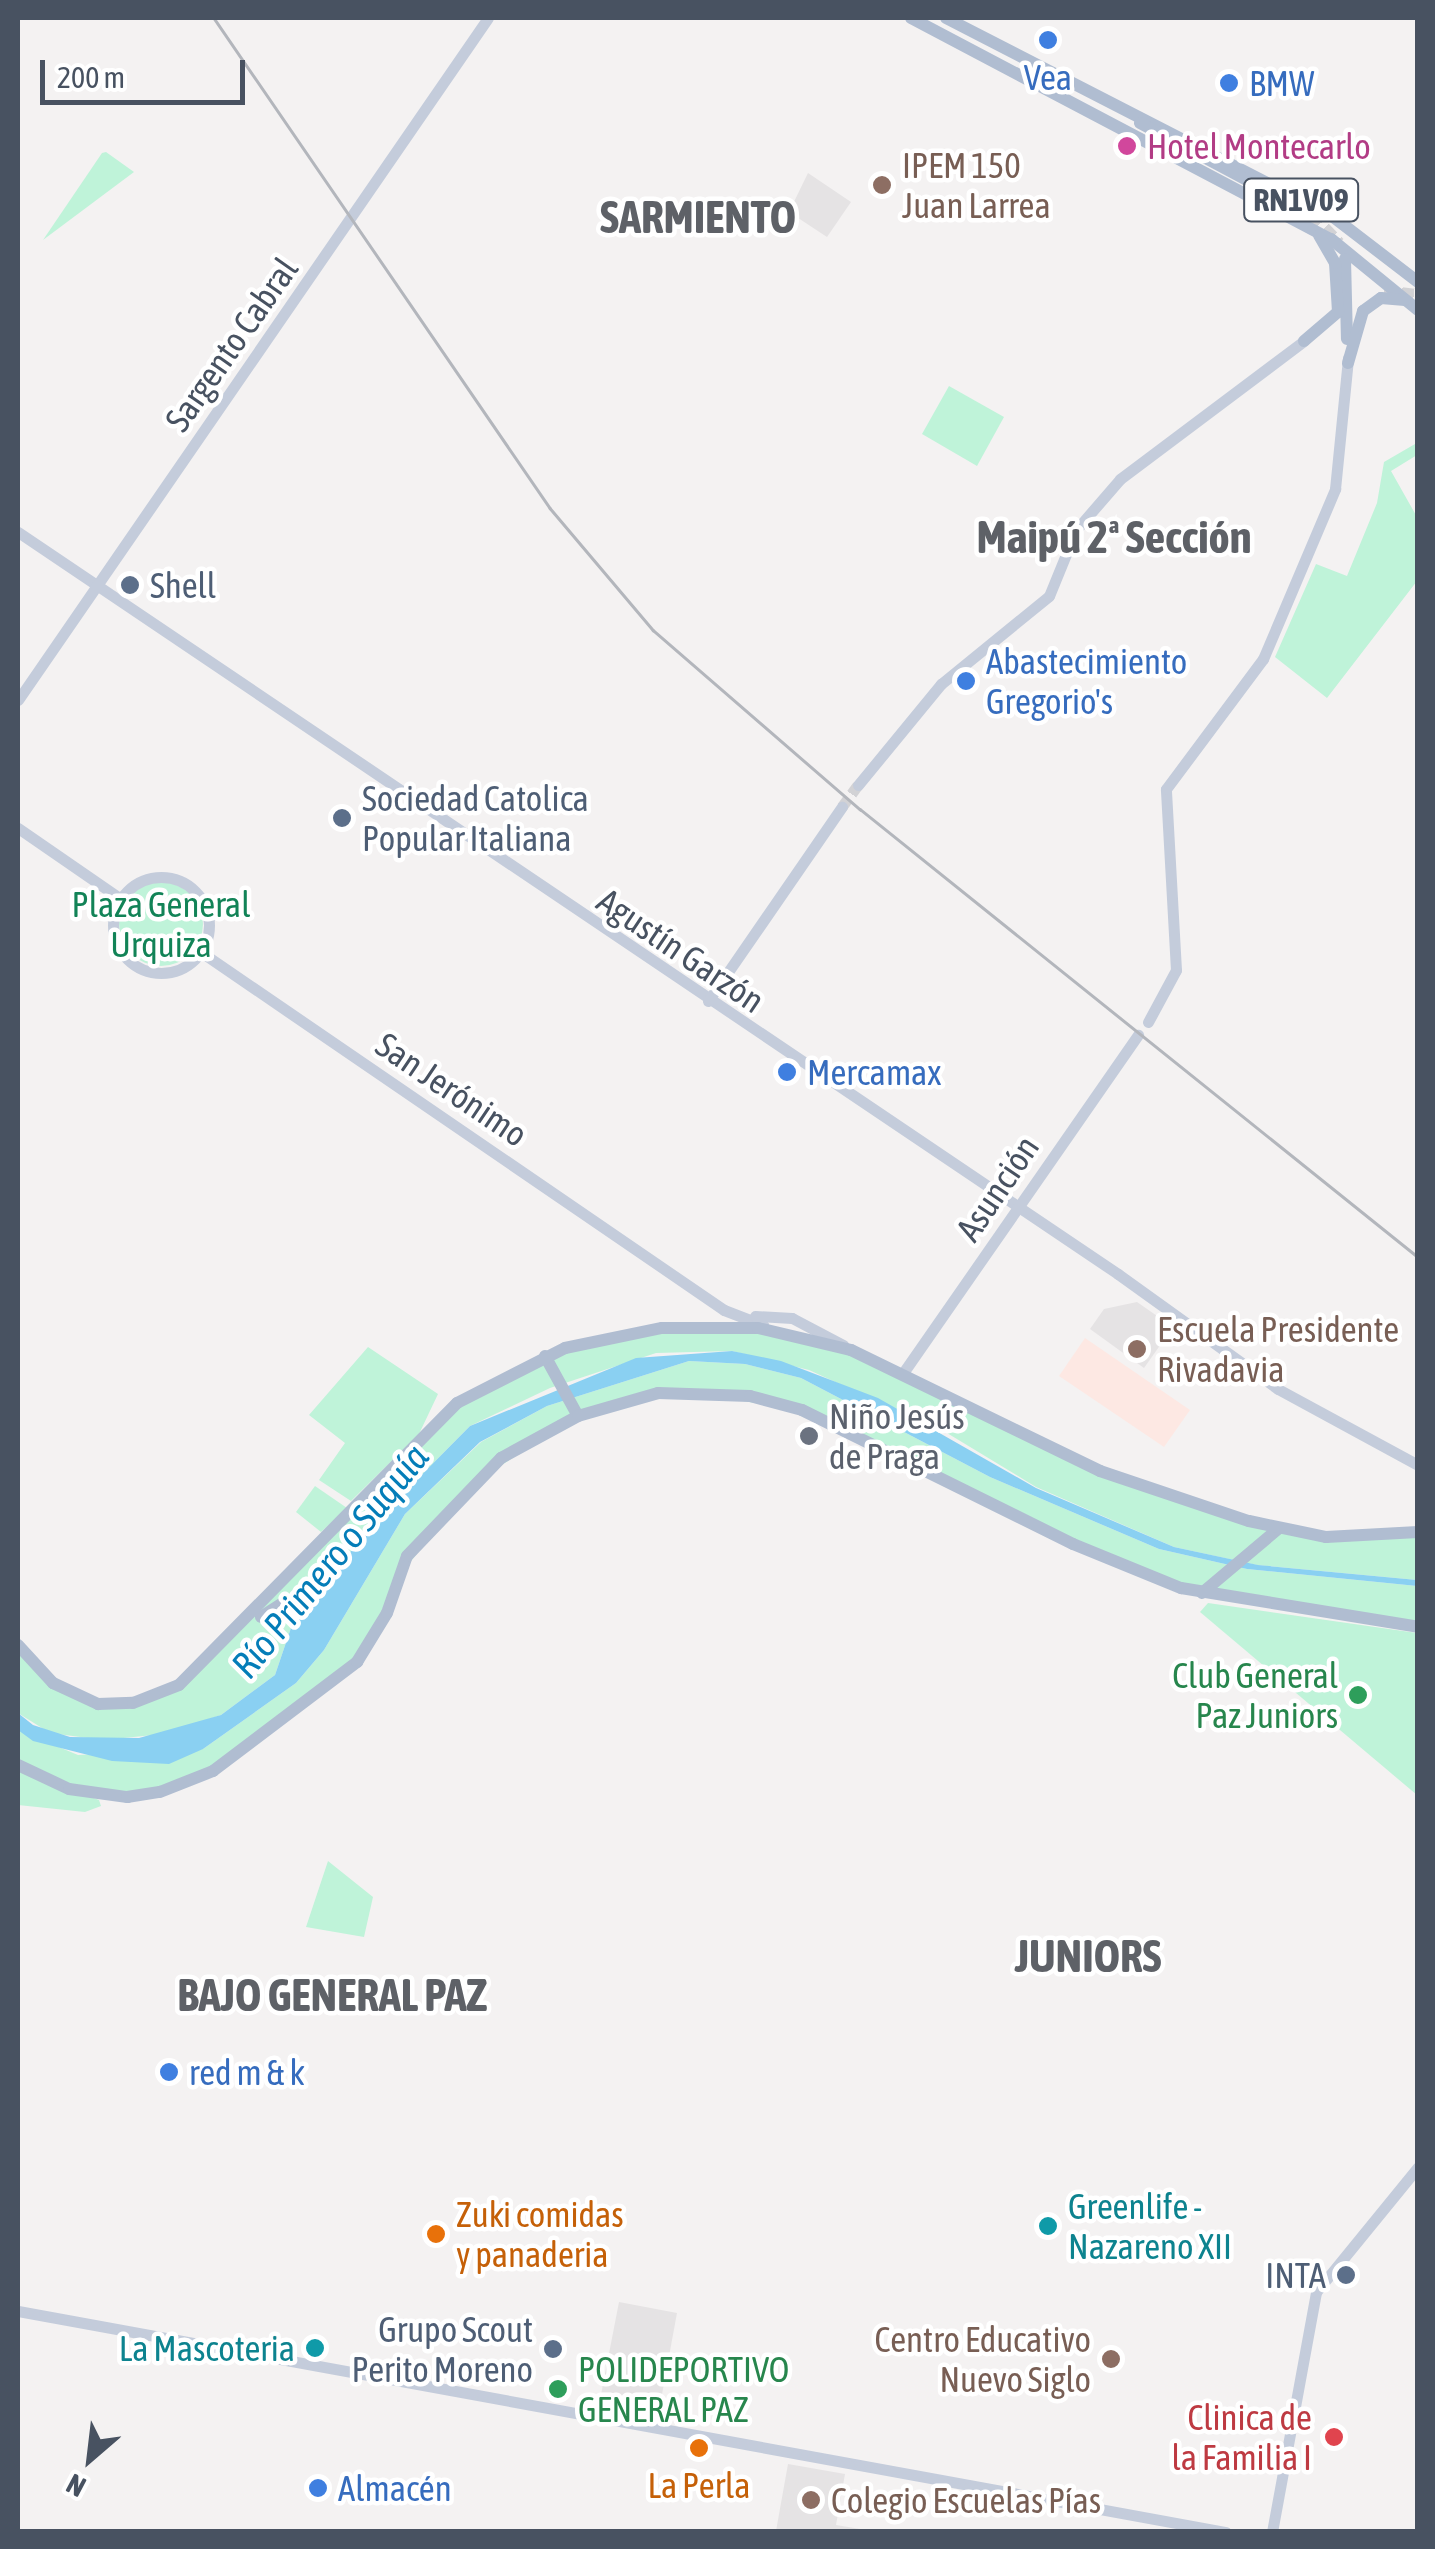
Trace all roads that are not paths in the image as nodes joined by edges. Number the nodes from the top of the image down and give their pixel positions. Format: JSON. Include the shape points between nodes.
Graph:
{"nodes":[{"id":1,"x":488,"y":18,"type":"edge"},
{"id":2,"x":910,"y":18,"type":"edge"},
{"id":3,"x":946,"y":18,"type":"edge"},
{"id":4,"x":1137,"y":116,"type":"junction"},
{"id":5,"x":1312,"y":215,"type":"tunnel mouth"},
{"id":6,"x":1315,"y":230,"type":"junction"},
{"id":7,"x":1344,"y":259,"type":"tunnel mouth"},
{"id":8,"x":1418,"y":282,"type":"edge"},
{"id":9,"x":1384,"y":291,"type":"tunnel mouth"},
{"id":10,"x":1416,"y":309,"type":"edge"},
{"id":11,"x":1348,"y":313,"type":"junction"},
{"id":12,"x":1347,"y":339,"type":"joint"},
{"id":13,"x":1304,"y":341,"type":"junction"},
{"id":14,"x":1348,"y":362,"type":"junction"},
{"id":15,"x":18,"y":532,"type":"edge"},
{"id":16,"x":96,"y":586,"type":"junction"},
{"id":17,"x":18,"y":700,"type":"edge"},
{"id":18,"x":858,"y":786,"type":"tunnel mouth"},
{"id":19,"x":842,"y":807,"type":"tunnel mouth"},
{"id":20,"x":18,"y":828,"type":"edge"},
{"id":21,"x":121,"y":899,"type":"junction"},
{"id":22,"x":201,"y":952,"type":"junction"},
{"id":23,"x":708,"y":1002,"type":"junction"},
{"id":24,"x":1148,"y":1022,"type":"dead end"},
{"id":25,"x":1138,"y":1035,"type":"dead end"},
{"id":26,"x":1016,"y":1208,"type":"junction"},
{"id":27,"x":671,"y":1273,"type":"junction"},
{"id":28,"x":1118,"y":1274,"type":"junction"},
{"id":29,"x":781,"y":1331,"type":"junction"},
{"id":30,"x":851,"y":1350,"type":"junction"},
{"id":31,"x":547,"y":1359,"type":"junction"},
{"id":32,"x":903,"y":1373,"type":"junction"},
{"id":33,"x":575,"y":1411,"type":"junction"},
{"id":34,"x":1418,"y":1456,"type":"edge"},
{"id":35,"x":1418,"y":1465,"type":"edge"},
{"id":36,"x":1276,"y":1530,"type":"junction"},
{"id":37,"x":1418,"y":1532,"type":"edge"},
{"id":38,"x":1206,"y":1590,"type":"junction"},
{"id":39,"x":281,"y":1604,"type":"dead end"},
{"id":40,"x":1418,"y":1627,"type":"edge"},
{"id":41,"x":238,"y":1631,"type":"junction"},
{"id":42,"x":18,"y":1644,"type":"edge"},
{"id":43,"x":18,"y":1766,"type":"edge"},
{"id":44,"x":1418,"y":2167,"type":"edge"},
{"id":45,"x":18,"y":2311,"type":"edge"},
{"id":46,"x":1226,"y":2532,"type":"edge"},
{"id":47,"x":1272,"y":2532,"type":"edge"}],
"edges":[{"from":1,"to":16,"type":"main road","name":"Sargento Cabral"},
{"from":2,"to":6,"type":"main road","number":"RN1V09"},
{"from":3,"to":4,"type":"main road","number":"RN1V09"},
{"from":4,"to":5,"type":"main road","via":[[1158,138]]},
{"from":4,"to":8,"type":"main road","number":"RN1V09","via":[[1332,216]]},
{"from":6,"to":10,"type":"main road","number":"RN1V09"},
{"from":6,"to":13,"type":"main road","via":[[1333,256],[1340,298],[1336,315]]},
{"from":7,"to":11,"type":"main road"},
{"from":9,"to":11,"type":"main road"},
{"from":10,"to":14,"type":"main road","via":[[1396,296],[1367,307]]},
{"from":11,"to":12,"type":"main road"},
{"from":11,"to":13,"type":"main road"},
{"from":12,"to":14,"type":"main road"},
{"from":13,"to":18,"type":"main road","via":[[1120,479],[1076,530],[1049,596],[941,684]]},
{"from":14,"to":24,"type":"main road","via":[[1336,489],[1263,659],[1166,789],[1176,970]]},
{"from":15,"to":16,"type":"main road","name":"Agustín Garzón"},
{"from":16,"to":17,"type":"main road","name":"Sargento Cabral"},
{"from":16,"to":23,"type":"main road","name":"Agustín Garzón"},
{"from":19,"to":23,"type":"main road"},
{"from":20,"to":21,"type":"main road"},
{"from":21,"to":22,"type":"main road","via":[[113,928],[135,965],[178,970]]},
{"from":21,"to":22,"type":"main road","via":[[160,877],[189,886],[209,924]]},
{"from":22,"to":27,"type":"main road","name":"San Jerónimo"},
{"from":23,"to":26,"type":"main road","name":"Agustín Garzón"},
{"from":25,"to":26,"type":"main road","name":"Asunción"},
{"from":26,"to":28,"type":"main road","name":"Agustín Garzón"},
{"from":26,"to":32,"type":"main road","name":"Asunción"},
{"from":27,"to":29,"type":"main road","name":"San Jerónimo","via":[[731,1314]]},
{"from":27,"to":30,"type":"main road","name":"San Jerónimo","via":[[736,1309],[781,1322],[792,1318]]},
{"from":28,"to":34,"type":"main road","name":"Agustín Garzón","via":[[1325,1410]]},
{"from":28,"to":35,"type":"main road","name":"Agustín Garzón","via":[[1278,1389]]},
{"from":29,"to":30,"type":"main road"},
{"from":29,"to":31,"type":"main road","via":[[662,1328]]},
{"from":30,"to":32,"type":"main road"},
{"from":31,"to":33,"type":"main road"},
{"from":31,"to":41,"type":"main road","via":[[438,1418]]},
{"from":32,"to":36,"type":"main road","via":[[1126,1481]]},
{"from":33,"to":38,"type":"main road","via":[[658,1393],[770,1400],[846,1429],[1106,1560]]},
{"from":33,"to":43,"type":"main road","via":[[509,1452],[402,1564],[386,1613],[357,1662],[213,1770],[160,1792],[127,1797],[69,1789]]},
{"from":36,"to":37,"type":"main road","via":[[1326,1537]]},
{"from":36,"to":38,"type":"main road"},
{"from":38,"to":40,"type":"main road"},
{"from":39,"to":41,"type":"main road"},
{"from":41,"to":42,"type":"main road","via":[[182,1683],[122,1705],[91,1702],[62,1688]]},
{"from":44,"to":47,"type":"main road","via":[[1316,2292]]},
{"from":45,"to":46,"type":"main road"}]}
